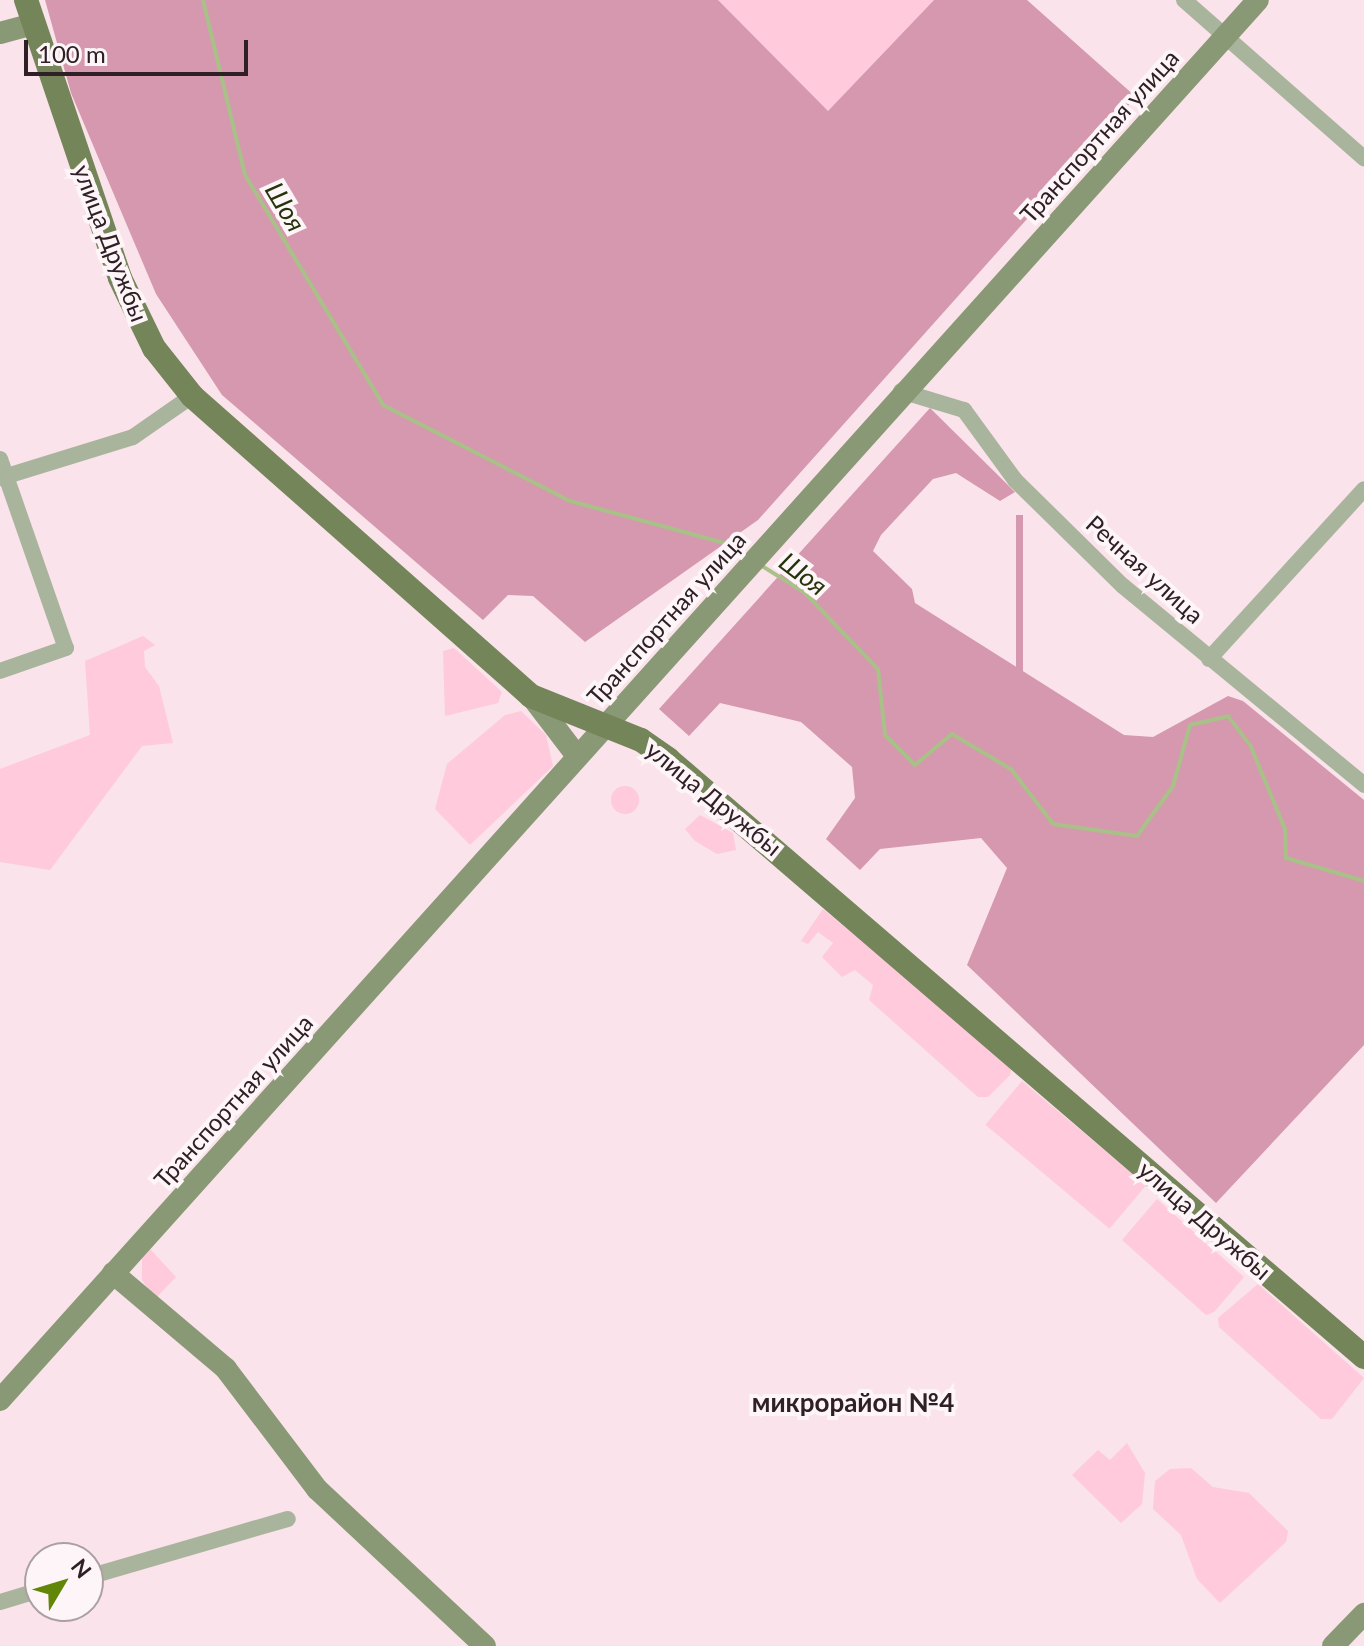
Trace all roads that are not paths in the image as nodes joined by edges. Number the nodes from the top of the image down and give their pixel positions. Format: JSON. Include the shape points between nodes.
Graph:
{"nodes":[{"id":1,"x":26,"y":0,"type":"edge"},
{"id":2,"x":1184,"y":0,"type":"edge"},
{"id":3,"x":1258,"y":0,"type":"edge"},
{"id":4,"x":33,"y":24,"type":"junction"},
{"id":5,"x":0,"y":33,"type":"edge"},
{"id":6,"x":1224,"y":37,"type":"junction"},
{"id":7,"x":1364,"y":158,"type":"edge"},
{"id":8,"x":901,"y":391,"type":"junction"},
{"id":9,"x":192,"y":396,"type":"junction"},
{"id":10,"x":2,"y":471,"type":"edge"},
{"id":11,"x":1364,"y":489,"type":"edge"},
{"id":12,"x":1209,"y":659,"type":"junction"},
{"id":13,"x":0,"y":671,"type":"edge"},
{"id":14,"x":531,"y":696,"type":"junction"},
{"id":15,"x":606,"y":724,"type":"junction"},
{"id":16,"x":577,"y":756,"type":"junction"},
{"id":17,"x":1364,"y":785,"type":"edge"},
{"id":18,"x":113,"y":1273,"type":"junction"},
{"id":19,"x":1364,"y":1357,"type":"edge"},
{"id":20,"x":0,"y":1400,"type":"edge"},
{"id":21,"x":288,"y":1519,"type":"dead end"},
{"id":22,"x":104,"y":1572,"type":"edge"},
{"id":23,"x":24,"y":1595,"type":"edge"},
{"id":24,"x":0,"y":1602,"type":"edge"},
{"id":25,"x":1364,"y":1614,"type":"edge"},
{"id":26,"x":485,"y":1646,"type":"edge"},
{"id":27,"x":1333,"y":1646,"type":"edge"}],
"edges":[{"from":1,"to":4,"type":"main road","name":"улица Дружбы"},
{"from":2,"to":6,"type":"street"},
{"from":3,"to":6,"type":"street","name":"Транспортная улица"},
{"from":4,"to":5,"type":"street"},
{"from":4,"to":9,"type":"main road","name":"улица Дружбы","via":[[120,278],[154,348]]},
{"from":6,"to":7,"type":"street"},
{"from":6,"to":8,"type":"street","name":"Транспортная улица"},
{"from":8,"to":12,"type":"street","name":"Речная улица","via":[[964,410],[1015,480]]},
{"from":8,"to":15,"type":"street","name":"Транспортная улица"},
{"from":9,"to":10,"type":"street","via":[[133,437]]},
{"from":9,"to":14,"type":"main road","name":"улица Дружбы"},
{"from":10,"to":13,"type":"street","via":[[66,648]]},
{"from":11,"to":12,"type":"street"},
{"from":12,"to":17,"type":"street","name":"Речная улица"},
{"from":14,"to":15,"type":"main road","name":"улица Дружбы"},
{"from":14,"to":16,"type":"street"},
{"from":15,"to":16,"type":"street","name":"Транспортная улица"},
{"from":15,"to":19,"type":"main road","name":"улица Дружбы","via":[[659,752],[790,860]]},
{"from":16,"to":18,"type":"street","name":"Транспортная улица"},
{"from":18,"to":20,"type":"street","name":"Транспортная улица"},
{"from":18,"to":26,"type":"street","via":[[226,1369],[317,1489]]},
{"from":21,"to":22,"type":"street"},
{"from":23,"to":24,"type":"street"},
{"from":25,"to":27,"type":"street"}]}
